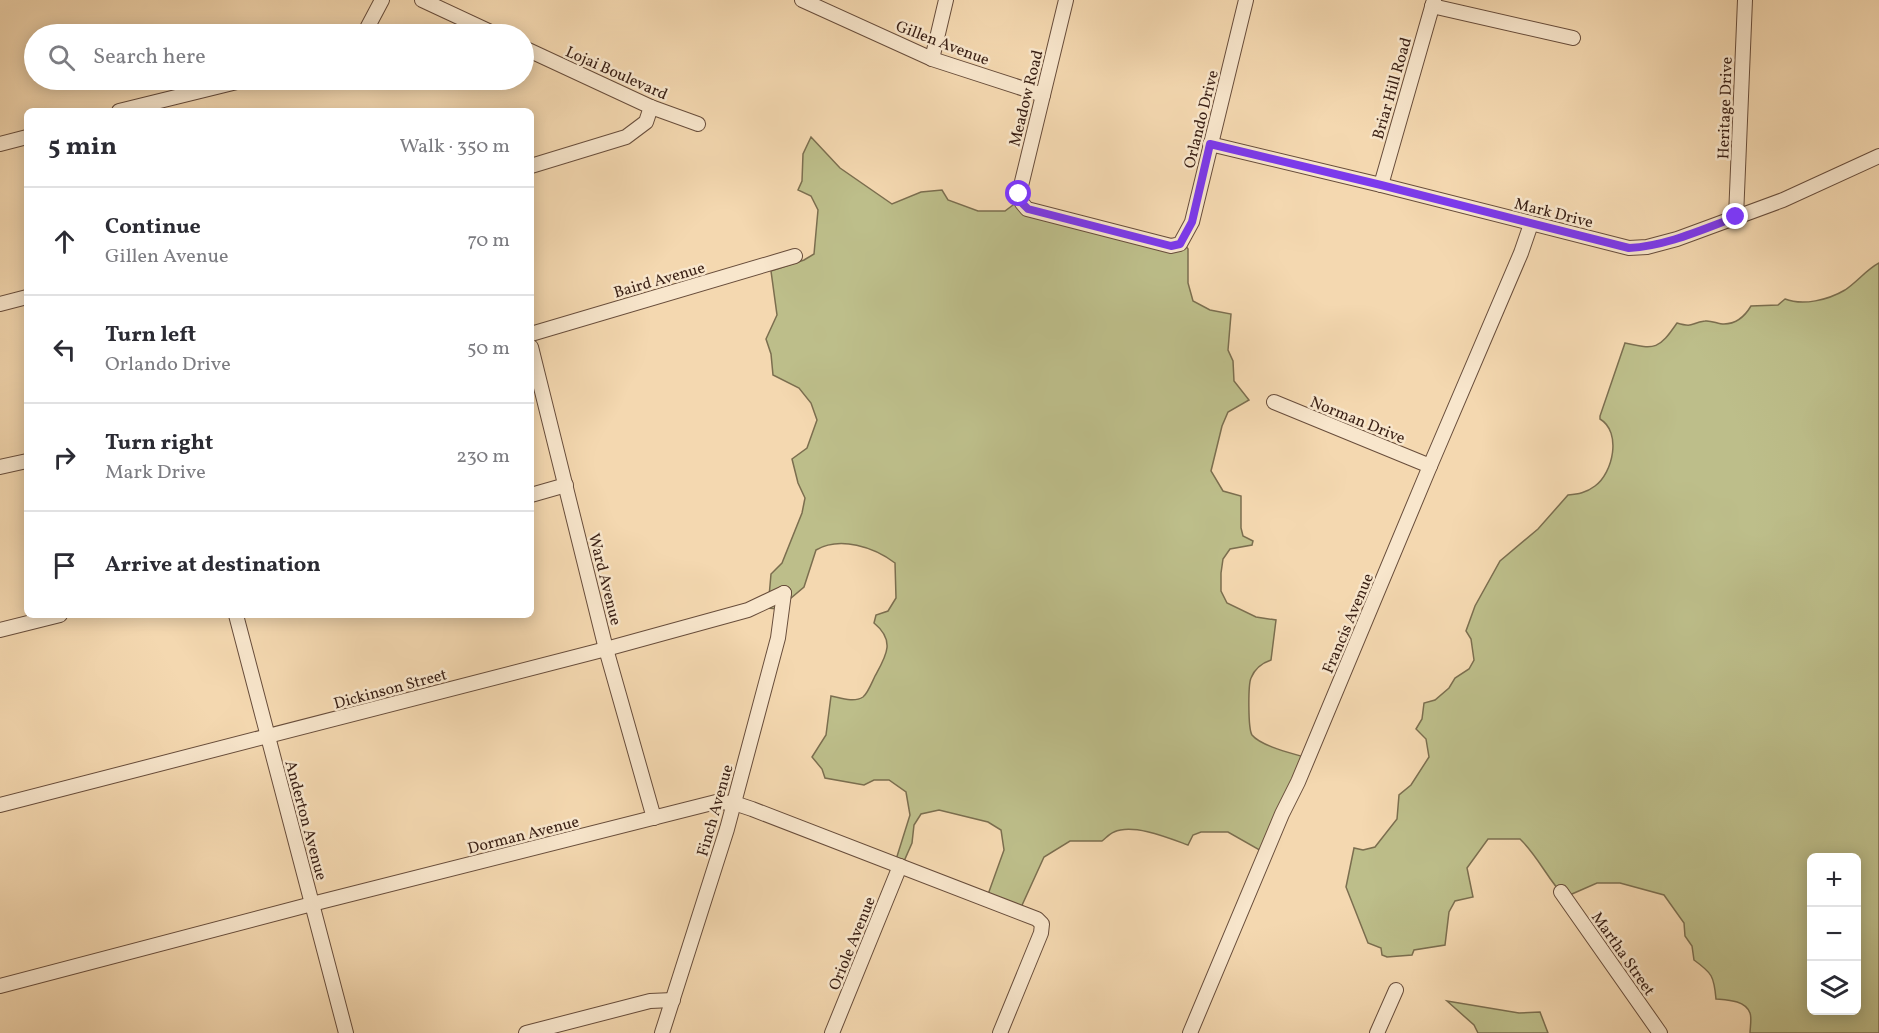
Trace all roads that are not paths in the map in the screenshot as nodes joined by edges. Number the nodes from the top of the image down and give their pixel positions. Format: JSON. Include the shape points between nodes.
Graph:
{"nodes":[{"id":1,"x":382,"y":0,"type":"edge"},
{"id":2,"x":422,"y":0,"type":"edge"},
{"id":3,"x":802,"y":0,"type":"edge"},
{"id":4,"x":946,"y":0,"type":"edge"},
{"id":5,"x":1066,"y":0,"type":"edge"},
{"id":6,"x":1246,"y":0,"type":"edge"},
{"id":7,"x":1745,"y":0,"type":"edge"},
{"id":8,"x":1433,"y":3,"type":"edge"},
{"id":9,"x":369,"y":24,"type":"edge"},
{"id":10,"x":474,"y":24,"type":"edge"},
{"id":11,"x":1573,"y":38,"type":"dead end"},
{"id":12,"x":534,"y":53,"type":"edge"},
{"id":13,"x":932,"y":59,"type":"junction"},
{"id":14,"x":204,"y":90,"type":"edge"},
{"id":15,"x":1043,"y":95,"type":"junction"},
{"id":16,"x":651,"y":107,"type":"junction"},
{"id":17,"x":131,"y":108,"type":"edge"},
{"id":18,"x":698,"y":124,"type":"dead end"},
{"id":19,"x":24,"y":137,"type":"edge"},
{"id":20,"x":0,"y":144,"type":"edge"},
{"id":21,"x":1210,"y":144,"type":"junction"},
{"id":22,"x":1879,"y":156,"type":"edge"},
{"id":23,"x":534,"y":165,"type":"edge"},
{"id":24,"x":1381,"y":185,"type":"junction"},
{"id":25,"x":1736,"y":217,"type":"junction"},
{"id":26,"x":1531,"y":224,"type":"junction"},
{"id":27,"x":1180,"y":244,"type":"joint"},
{"id":28,"x":795,"y":256,"type":"dead end"},
{"id":29,"x":24,"y":298,"type":"edge"},
{"id":30,"x":0,"y":304,"type":"edge"},
{"id":31,"x":534,"y":333,"type":"edge"},
{"id":32,"x":534,"y":359,"type":"edge"},
{"id":33,"x":1274,"y":402,"type":"dead end"},
{"id":34,"x":24,"y":462,"type":"edge"},
{"id":35,"x":1430,"y":466,"type":"junction"},
{"id":36,"x":0,"y":468,"type":"edge"},
{"id":37,"x":566,"y":485,"type":"junction"},
{"id":38,"x":534,"y":494,"type":"edge"},
{"id":39,"x":784,"y":594,"type":"joint"},
{"id":40,"x":48,"y":618,"type":"edge"},
{"id":41,"x":237,"y":618,"type":"edge"},
{"id":42,"x":0,"y":630,"type":"edge"},
{"id":43,"x":606,"y":649,"type":"junction"},
{"id":44,"x":267,"y":737,"type":"junction"},
{"id":45,"x":734,"y":804,"type":"junction"},
{"id":46,"x":0,"y":805,"type":"edge"},
{"id":47,"x":654,"y":818,"type":"junction"},
{"id":48,"x":900,"y":866,"type":"junction"},
{"id":49,"x":1561,"y":892,"type":"dead end"},
{"id":50,"x":312,"y":904,"type":"junction"},
{"id":51,"x":0,"y":986,"type":"edge"},
{"id":52,"x":1396,"y":990,"type":"dead end"},
{"id":53,"x":674,"y":1000,"type":"junction"},
{"id":54,"x":346,"y":1033,"type":"edge"},
{"id":55,"x":526,"y":1033,"type":"edge"},
{"id":56,"x":662,"y":1033,"type":"edge"},
{"id":57,"x":832,"y":1033,"type":"edge"},
{"id":58,"x":1000,"y":1033,"type":"edge"},
{"id":59,"x":1190,"y":1033,"type":"edge"},
{"id":60,"x":1377,"y":1033,"type":"edge"},
{"id":61,"x":1660,"y":1033,"type":"edge"}],
"edges":[{"from":1,"to":9,"type":"street"},
{"from":2,"to":10,"type":"street"},
{"from":3,"to":13,"type":"street","name":"Gillen Avenue"},
{"from":4,"to":13,"type":"street"},
{"from":5,"to":15,"type":"street","name":"Meadow Road"},
{"from":6,"to":21,"type":"street","name":"Orlando Drive"},
{"from":7,"to":25,"type":"street","name":"Heritage Drive"},
{"from":8,"to":11,"type":"street"},
{"from":8,"to":24,"type":"street","name":"Briar Hill Road"},
{"from":12,"to":16,"type":"street","name":"Lojai Boulevard"},
{"from":13,"to":15,"type":"street","name":"Gillen Avenue"},
{"from":14,"to":17,"type":"street"},
{"from":15,"to":27,"type":"street","name":"Meadow Road","via":[[1019,194],[1022,203],[1028,209],[1171,246]]},
{"from":16,"to":18,"type":"street","name":"Lojai Boulevard"},
{"from":16,"to":23,"type":"street","via":[[646,122],[626,137]]},
{"from":19,"to":20,"type":"street"},
{"from":21,"to":24,"type":"street","name":"Mark Drive"},
{"from":21,"to":27,"type":"street","name":"Orlando Drive","via":[[1192,222]]},
{"from":22,"to":25,"type":"street","name":"Mark Drive"},
{"from":24,"to":26,"type":"street","name":"Mark Drive"},
{"from":25,"to":26,"type":"street","name":"Mark Drive","via":[[1677,239],[1629,248]]},
{"from":26,"to":35,"type":"street","name":"Francis Avenue"},
{"from":28,"to":31,"type":"street","name":"Baird Avenue"},
{"from":29,"to":30,"type":"street"},
{"from":32,"to":37,"type":"street","name":"Ward Avenue"},
{"from":33,"to":35,"type":"street","name":"Norman Drive"},
{"from":34,"to":36,"type":"street"},
{"from":35,"to":59,"type":"street","name":"Francis Avenue"},
{"from":37,"to":38,"type":"street"},
{"from":37,"to":43,"type":"street","name":"Ward Avenue"},
{"from":39,"to":43,"type":"street","name":"Dickinson Street","via":[[748,610]]},
{"from":39,"to":45,"type":"street","name":"Finch Avenue","via":[[778,638]]},
{"from":40,"to":42,"type":"street"},
{"from":41,"to":44,"type":"street","name":"Anderton Avenue"},
{"from":43,"to":44,"type":"street","name":"Dickinson Street"},
{"from":43,"to":47,"type":"street","name":"Ward Avenue"},
{"from":44,"to":46,"type":"street","name":"Dickinson Street"},
{"from":44,"to":50,"type":"street","name":"Anderton Avenue"},
{"from":45,"to":47,"type":"street","name":"Dorman Avenue","via":[[716,802]]},
{"from":45,"to":48,"type":"street","name":"Dorman Avenue"},
{"from":45,"to":53,"type":"street","name":"Finch Avenue"},
{"from":47,"to":50,"type":"street","name":"Dorman Avenue"},
{"from":48,"to":57,"type":"street","name":"Oriole Avenue"},
{"from":48,"to":58,"type":"street","name":"Dorman Avenue","via":[[1042,924]]},
{"from":49,"to":61,"type":"street","name":"Martha Street"},
{"from":50,"to":51,"type":"street","name":"Dorman Avenue"},
{"from":50,"to":54,"type":"street","name":"Anderton Avenue"},
{"from":52,"to":60,"type":"street"},
{"from":53,"to":55,"type":"street","via":[[650,1001]]},
{"from":53,"to":56,"type":"street","name":"Finch Avenue"}]}
